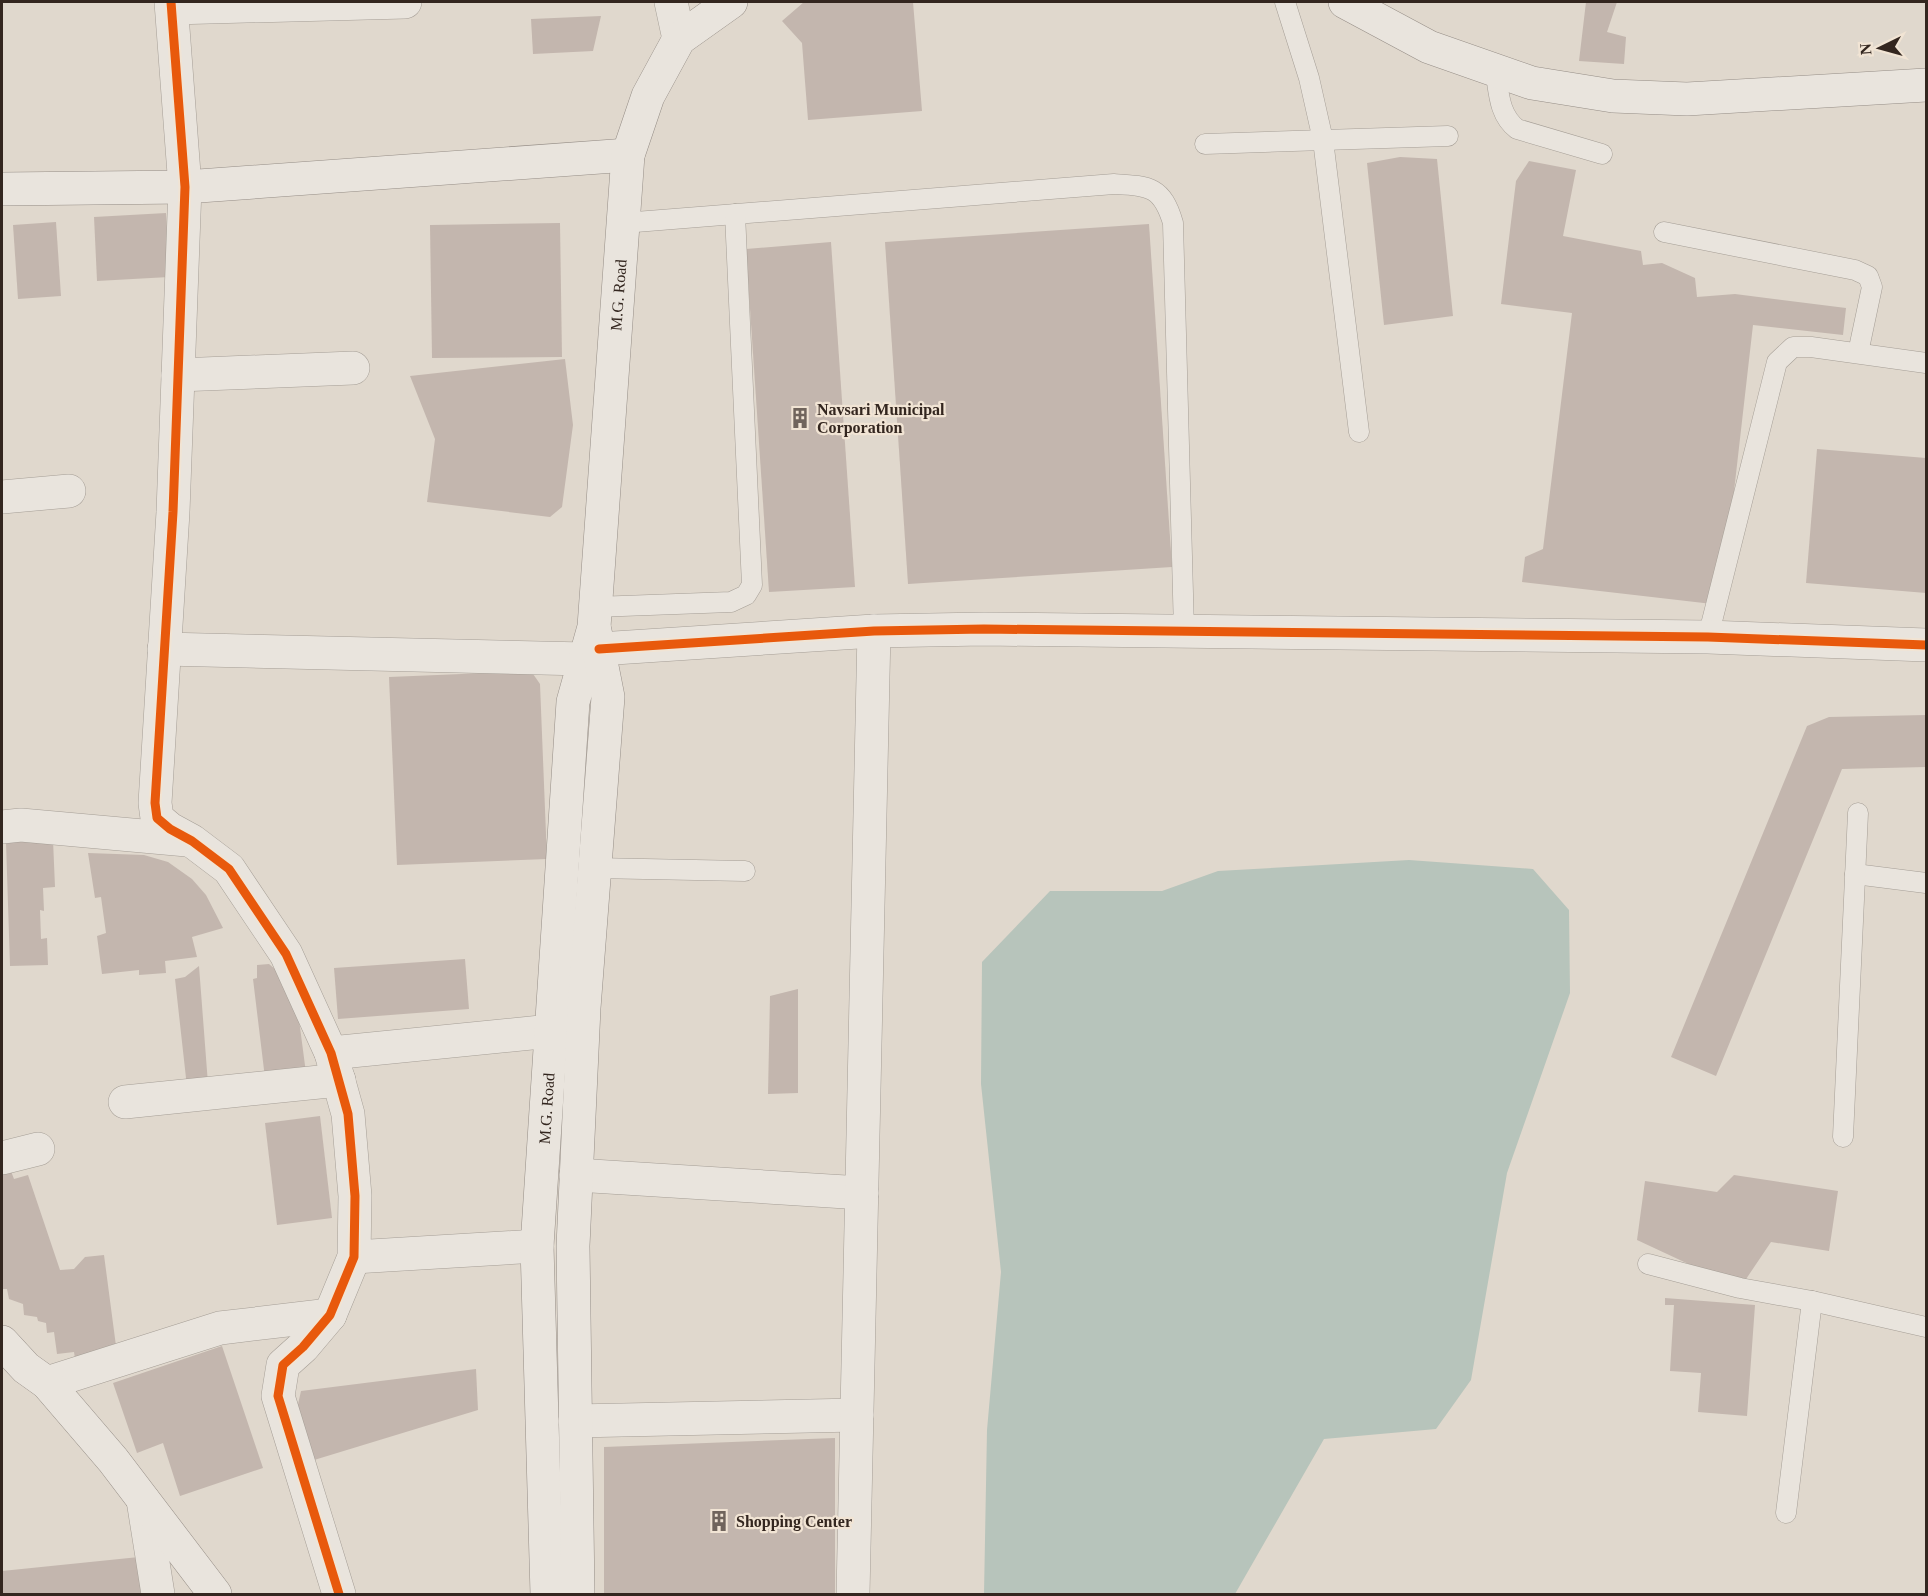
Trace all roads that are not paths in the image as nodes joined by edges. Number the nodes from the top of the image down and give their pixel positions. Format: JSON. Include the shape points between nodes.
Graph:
{"nodes":[{"id":1,"x":671,"y":2,"type":"edge"},
{"id":2,"x":731,"y":2,"type":"edge"},
{"id":3,"x":1285,"y":2,"type":"edge"},
{"id":4,"x":1345,"y":2,"type":"edge"},
{"id":5,"x":405,"y":3,"type":"edge"},
{"id":6,"x":172,"y":5,"type":"edge"},
{"id":7,"x":679,"y":39,"type":"junction"},
{"id":8,"x":1495,"y":69,"type":"junction"},
{"id":9,"x":1926,"y":85,"type":"edge"},
{"id":10,"x":1448,"y":136,"type":"dead end"},
{"id":11,"x":1323,"y":140,"type":"junction"},
{"id":12,"x":1205,"y":144,"type":"dead end"},
{"id":13,"x":1602,"y":154,"type":"dead end"},
{"id":14,"x":628,"y":156,"type":"junction"},
{"id":15,"x":185,"y":187,"type":"junction"},
{"id":16,"x":2,"y":189,"type":"edge"},
{"id":17,"x":735,"y":214,"type":"junction"},
{"id":18,"x":623,"y":223,"type":"junction"},
{"id":19,"x":1664,"y":232,"type":"dead end"},
{"id":20,"x":1858,"y":353,"type":"junction"},
{"id":21,"x":1926,"y":363,"type":"edge"},
{"id":22,"x":353,"y":368,"type":"dead end"},
{"id":23,"x":178,"y":375,"type":"junction"},
{"id":24,"x":1359,"y":432,"type":"dead end"},
{"id":25,"x":69,"y":491,"type":"dead end"},
{"id":26,"x":2,"y":497,"type":"edge"},
{"id":27,"x":874,"y":631,"type":"junction"},
{"id":28,"x":1184,"y":631,"type":"junction"},
{"id":29,"x":593,"y":636,"type":"junction"},
{"id":30,"x":1708,"y":637,"type":"junction"},
{"id":31,"x":1926,"y":645,"type":"edge"},
{"id":32,"x":164,"y":650,"type":"junction"},
{"id":33,"x":1858,"y":813,"type":"dead end"},
{"id":34,"x":2,"y":827,"type":"edge"},
{"id":35,"x":192,"y":841,"type":"junction"},
{"id":36,"x":594,"y":868,"type":"junction"},
{"id":37,"x":745,"y":871,"type":"dead end"},
{"id":38,"x":1855,"y":874,"type":"junction"},
{"id":39,"x":1926,"y":883,"type":"edge"},
{"id":40,"x":551,"y":1031,"type":"junction"},
{"id":41,"x":335,"y":1066,"type":"junction"},
{"id":42,"x":125,"y":1102,"type":"dead end"},
{"id":43,"x":1843,"y":1137,"type":"dead end"},
{"id":44,"x":38,"y":1149,"type":"dead end"},
{"id":45,"x":2,"y":1158,"type":"edge"},
{"id":46,"x":576,"y":1175,"type":"junction"},
{"id":47,"x":862,"y":1193,"type":"junction"},
{"id":48,"x":537,"y":1246,"type":"junction"},
{"id":49,"x":354,"y":1257,"type":"junction"},
{"id":50,"x":1648,"y":1264,"type":"dead end"},
{"id":51,"x":1812,"y":1301,"type":"junction"},
{"id":52,"x":330,"y":1315,"type":"junction"},
{"id":53,"x":1926,"y":1327,"type":"edge"},
{"id":54,"x":2,"y":1342,"type":"edge"},
{"id":55,"x":47,"y":1383,"type":"junction"},
{"id":56,"x":857,"y":1415,"type":"junction"},
{"id":57,"x":575,"y":1421,"type":"junction"},
{"id":58,"x":143,"y":1500,"type":"junction"},
{"id":59,"x":1786,"y":1513,"type":"dead end"},
{"id":60,"x":158,"y":1594,"type":"edge"},
{"id":61,"x":215,"y":1594,"type":"edge"},
{"id":62,"x":339,"y":1594,"type":"edge"},
{"id":63,"x":546,"y":1594,"type":"edge"},
{"id":64,"x":578,"y":1594,"type":"edge"},
{"id":65,"x":853,"y":1594,"type":"edge"}],
"edges":[{"from":1,"to":7,"type":"street"},
{"from":2,"to":7,"type":"street","name":"M.G. Road"},
{"from":3,"to":11,"type":"lane"},
{"from":4,"to":8,"type":"street","via":[[1429,46]]},
{"from":5,"to":6,"type":"street"},
{"from":6,"to":15,"type":"street"},
{"from":7,"to":14,"type":"street","name":"M.G. Road","via":[[648,96]]},
{"from":8,"to":9,"type":"street","via":[[1532,83],[1613,96],[1687,99]]},
{"from":8,"to":13,"type":"lane","via":[[1501,106],[1507,121],[1517,129]]},
{"from":10,"to":11,"type":"lane"},
{"from":11,"to":12,"type":"lane"},
{"from":11,"to":24,"type":"lane"},
{"from":14,"to":15,"type":"street"},
{"from":14,"to":18,"type":"street","name":"M.G. Road"},
{"from":15,"to":16,"type":"street"},
{"from":15,"to":23,"type":"street"},
{"from":17,"to":18,"type":"lane"},
{"from":17,"to":28,"type":"lane","via":[[1114,184],[1156,191],[1167,205],[1173,223]]},
{"from":17,"to":29,"type":"lane","via":[[752,585],[746,595],[731,602]]},
{"from":18,"to":29,"type":"street","name":"M.G. Road"},
{"from":19,"to":20,"type":"lane","via":[[1855,270],[1868,276],[1872,287]]},
{"from":20,"to":21,"type":"lane"},
{"from":20,"to":30,"type":"lane","via":[[1793,347],[1777,362]]},
{"from":22,"to":23,"type":"street"},
{"from":23,"to":32,"type":"street"},
{"from":25,"to":26,"type":"street"},
{"from":27,"to":28,"type":"street"},
{"from":27,"to":29,"type":"street"},
{"from":27,"to":47,"type":"street"},
{"from":28,"to":30,"type":"street"},
{"from":29,"to":32,"type":"street"},
{"from":29,"to":36,"type":"street","name":"M.G. Road","via":[[608,697]]},
{"from":29,"to":40,"type":"street","name":"M.G. Road","via":[[573,702]]},
{"from":30,"to":31,"type":"street"},
{"from":32,"to":35,"type":"street","via":[[154,803],[157,818]]},
{"from":33,"to":38,"type":"lane"},
{"from":34,"to":35,"type":"street","via":[[21,825]]},
{"from":35,"to":41,"type":"street","via":[[229,869],[286,954]]},
{"from":36,"to":37,"type":"lane"},
{"from":36,"to":46,"type":"street","name":"M.G. Road"},
{"from":38,"to":39,"type":"lane"},
{"from":38,"to":43,"type":"lane"},
{"from":40,"to":41,"type":"street"},
{"from":40,"to":48,"type":"street","name":"M.G. Road"},
{"from":41,"to":42,"type":"street"},
{"from":41,"to":49,"type":"street","via":[[348,1114],[355,1196]]},
{"from":44,"to":45,"type":"street"},
{"from":46,"to":47,"type":"street"},
{"from":46,"to":57,"type":"street","name":"M.G. Road"},
{"from":47,"to":56,"type":"street"},
{"from":48,"to":49,"type":"street"},
{"from":48,"to":63,"type":"street","name":"M.G. Road"},
{"from":49,"to":52,"type":"street"},
{"from":50,"to":51,"type":"lane","via":[[1740,1288]]},
{"from":51,"to":53,"type":"lane"},
{"from":51,"to":59,"type":"lane"},
{"from":52,"to":55,"type":"street","via":[[220,1328]]},
{"from":52,"to":62,"type":"street","via":[[283,1365],[278,1396]]},
{"from":54,"to":55,"type":"street","via":[[26,1368]]},
{"from":55,"to":58,"type":"street"},
{"from":56,"to":57,"type":"street"},
{"from":56,"to":65,"type":"street"},
{"from":57,"to":64,"type":"street","name":"M.G. Road"},
{"from":58,"to":60,"type":"street"},
{"from":58,"to":61,"type":"street"}]}
